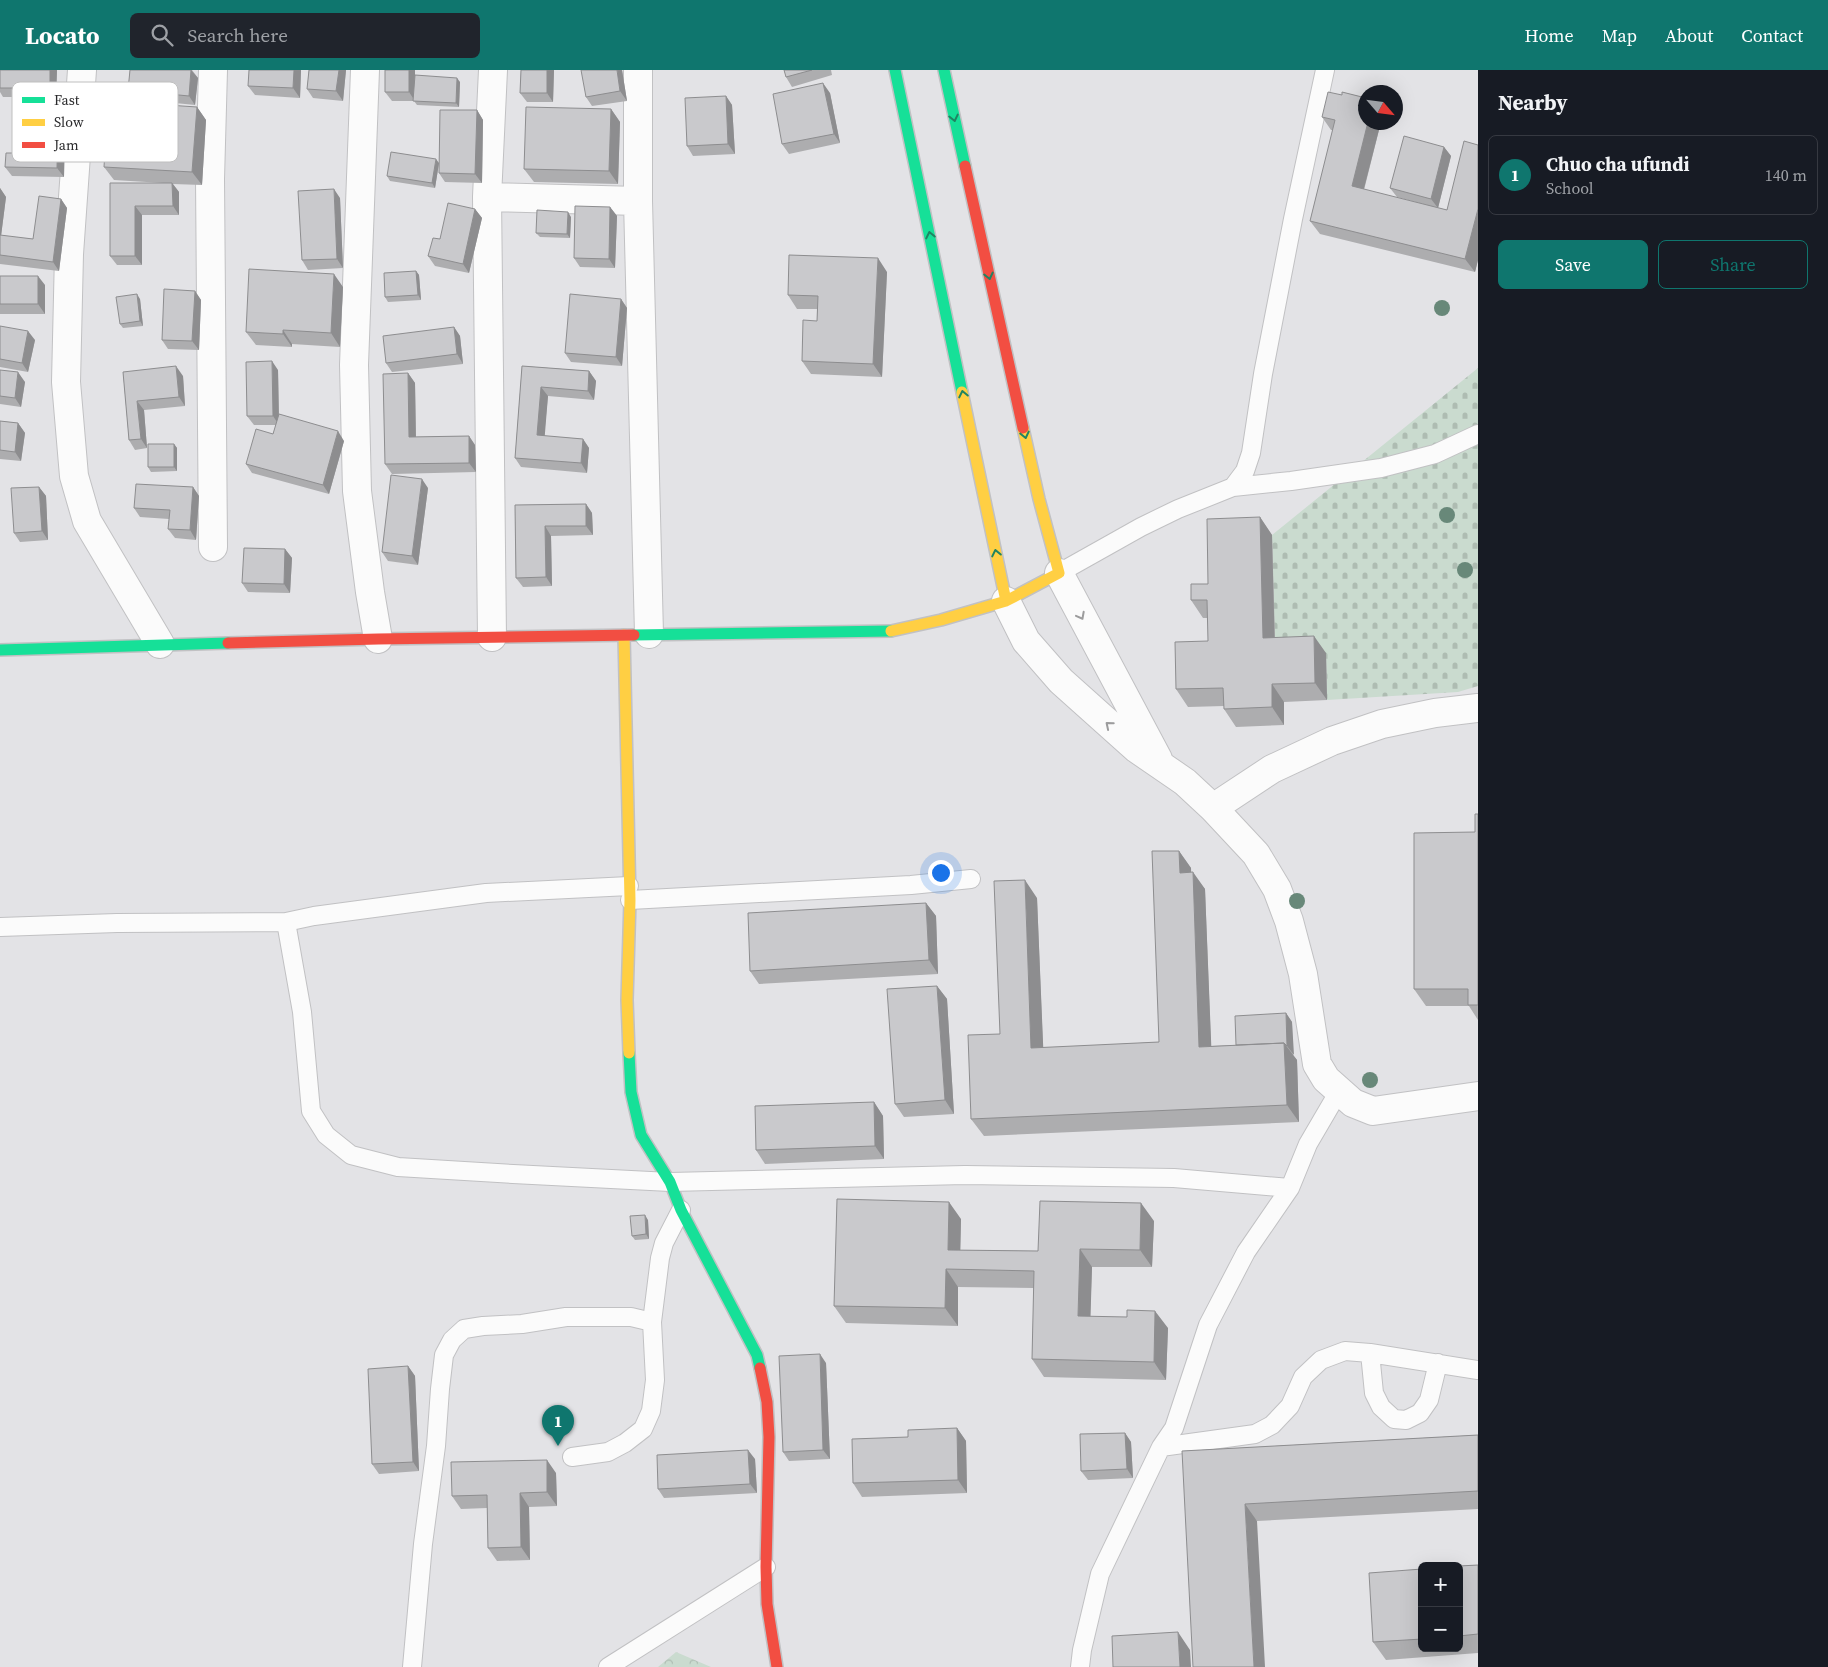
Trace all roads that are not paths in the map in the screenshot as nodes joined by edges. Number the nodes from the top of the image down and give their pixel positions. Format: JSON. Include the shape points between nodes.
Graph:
{"nodes":[{"id":1,"x":213,"y":70,"type":"edge"},
{"id":2,"x":365,"y":70,"type":"edge"},
{"id":3,"x":493,"y":70,"type":"edge"},
{"id":4,"x":638,"y":70,"type":"edge"},
{"id":5,"x":894,"y":70,"type":"edge"},
{"id":6,"x":944,"y":70,"type":"edge"},
{"id":7,"x":1325,"y":70,"type":"edge"},
{"id":8,"x":76,"y":162,"type":"edge"},
{"id":9,"x":487,"y":197,"type":"junction"},
{"id":10,"x":638,"y":201,"type":"junction"},
{"id":11,"x":1478,"y":434,"type":"edge"},
{"id":12,"x":1233,"y":487,"type":"junction"},
{"id":13,"x":213,"y":547,"type":"dead end"},
{"id":14,"x":1059,"y":573,"type":"junction"},
{"id":15,"x":1006,"y":601,"type":"junction"},
{"id":16,"x":636,"y":635,"type":"junction"},
{"id":17,"x":492,"y":636,"type":"junction"},
{"id":18,"x":378,"y":638,"type":"junction"},
{"id":19,"x":160,"y":644,"type":"junction"},
{"id":20,"x":0,"y":650,"type":"edge"},
{"id":21,"x":1478,"y":708,"type":"edge"},
{"id":22,"x":1161,"y":765,"type":"junction"},
{"id":23,"x":1213,"y":808,"type":"junction"},
{"id":24,"x":971,"y":879,"type":"dead end"},
{"id":25,"x":630,"y":893,"type":"junction"},
{"id":26,"x":286,"y":922,"type":"junction"},
{"id":27,"x":0,"y":927,"type":"edge"},
{"id":28,"x":1339,"y":1091,"type":"junction"},
{"id":29,"x":1478,"y":1096,"type":"edge"},
{"id":30,"x":670,"y":1182,"type":"junction"},
{"id":31,"x":1290,"y":1188,"type":"junction"},
{"id":32,"x":681,"y":1210,"type":"junction"},
{"id":33,"x":652,"y":1322,"type":"junction"},
{"id":34,"x":1370,"y":1353,"type":"junction"},
{"id":35,"x":1438,"y":1363,"type":"junction"},
{"id":36,"x":1478,"y":1370,"type":"edge"},
{"id":37,"x":1161,"y":1447,"type":"junction"},
{"id":38,"x":572,"y":1457,"type":"dead end"},
{"id":39,"x":766,"y":1567,"type":"junction"},
{"id":40,"x":412,"y":1667,"type":"edge"},
{"id":41,"x":608,"y":1667,"type":"edge"},
{"id":42,"x":777,"y":1667,"type":"edge"},
{"id":43,"x":1080,"y":1667,"type":"edge"}],
"edges":[{"from":1,"to":13,"type":"street","via":[[210,189]]},
{"from":2,"to":18,"type":"street","via":[[354,365],[357,472]]},
{"from":3,"to":9,"type":"street"},
{"from":4,"to":10,"type":"street"},
{"from":15,"to":5,"type":"street","one_way":true},
{"from":6,"to":14,"type":"street","one_way":true,"via":[[1039,499]]},
{"from":7,"to":12,"type":"lane","via":[[1292,219],[1251,454],[1245,471]]},
{"from":8,"to":19,"type":"street","via":[[69,254],[66,382],[74,476],[87,521]]},
{"from":9,"to":10,"type":"street"},
{"from":9,"to":17,"type":"street"},
{"from":10,"to":16,"type":"street"},
{"from":11,"to":12,"type":"lane","via":[[1435,454],[1381,468]]},
{"from":12,"to":14,"type":"lane","via":[[1141,527]]},
{"from":14,"to":15,"type":"street"},
{"from":14,"to":22,"type":"street","one_way":true},
{"from":15,"to":16,"type":"street","via":[[894,631]]},
{"from":22,"to":15,"type":"street","one_way":true,"via":[[1137,749],[1061,681],[1026,641]]},
{"from":16,"to":17,"type":"street"},
{"from":16,"to":25,"type":"street"},
{"from":17,"to":18,"type":"street"},
{"from":18,"to":19,"type":"street"},
{"from":19,"to":20,"type":"street"},
{"from":21,"to":23,"type":"street","via":[[1435,712],[1382,724],[1332,741],[1272,769]]},
{"from":22,"to":23,"type":"street"},
{"from":23,"to":28,"type":"street","via":[[1256,854],[1277,889],[1303,974],[1317,1064]]},
{"from":24,"to":25,"type":"lane","via":[[911,885]]},
{"from":25,"to":26,"type":"lane","via":[[486,893]]},
{"from":25,"to":30,"type":"street","via":[[627,1000],[631,1092],[641,1135]]},
{"from":26,"to":27,"type":"lane"},
{"from":26,"to":30,"type":"lane","via":[[302,1012],[311,1111],[326,1136],[351,1155],[398,1167]]},
{"from":28,"to":29,"type":"street","via":[[1354,1103],[1373,1111]]},
{"from":28,"to":31,"type":"lane","via":[[1308,1144]]},
{"from":30,"to":31,"type":"lane","via":[[965,1174],[1174,1178]]},
{"from":30,"to":32,"type":"street"},
{"from":31,"to":37,"type":"lane","via":[[1246,1252],[1208,1325],[1174,1428]]},
{"from":32,"to":33,"type":"lane","via":[[660,1258]]},
{"from":32,"to":39,"type":"street","via":[[757,1356],[767,1402],[769,1437]]},
{"from":33,"to":38,"type":"lane","via":[[655,1380],[651,1411],[643,1429],[608,1452]]},
{"from":33,"to":40,"type":"lane","via":[[631,1317],[566,1318],[464,1329],[452,1340],[444,1355]]},
{"from":34,"to":35,"type":"lane"},
{"from":34,"to":35,"type":"lane","via":[[1374,1393],[1381,1407],[1394,1419],[1406,1420],[1420,1413],[1429,1400]]},
{"from":34,"to":37,"type":"lane","via":[[1345,1351],[1321,1360],[1303,1377],[1290,1406],[1272,1425],[1255,1434]]},
{"from":35,"to":36,"type":"lane"},
{"from":37,"to":43,"type":"lane","via":[[1100,1574]]},
{"from":39,"to":41,"type":"lane"},
{"from":39,"to":42,"type":"street"}]}
